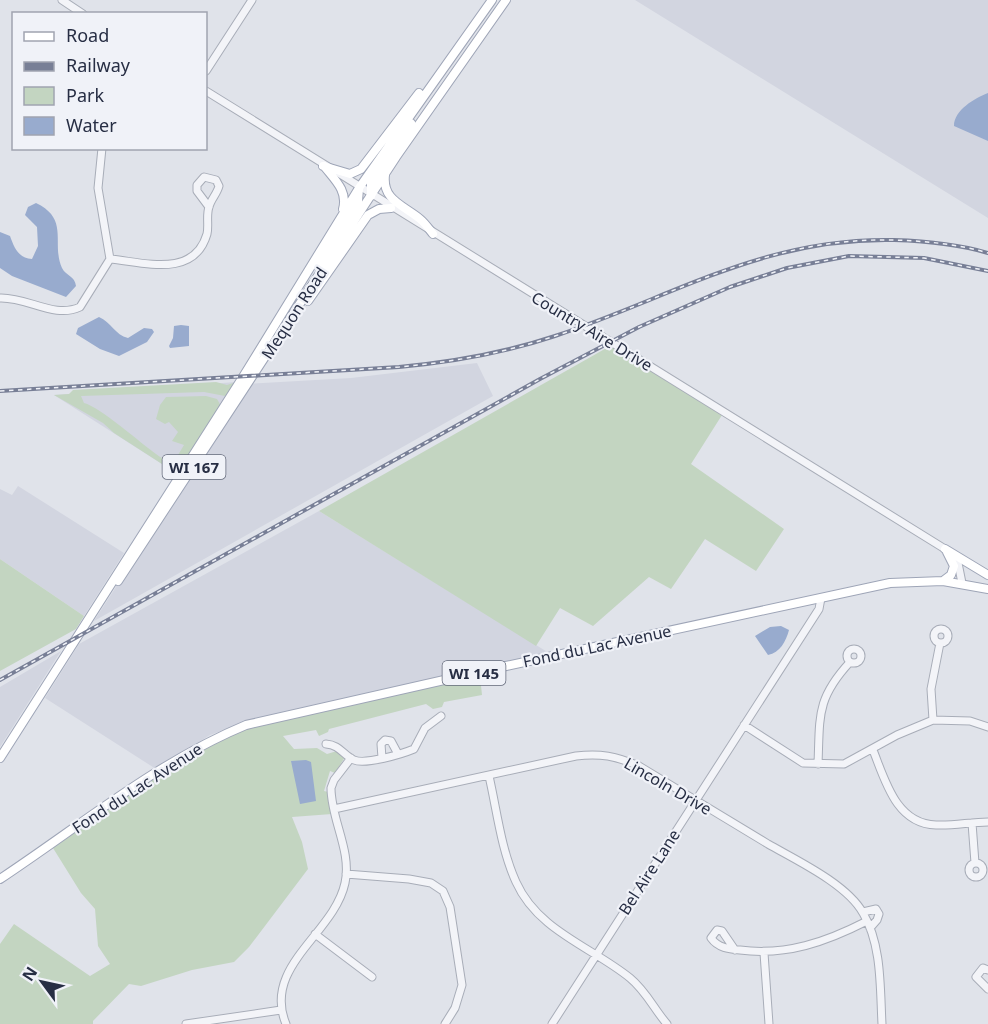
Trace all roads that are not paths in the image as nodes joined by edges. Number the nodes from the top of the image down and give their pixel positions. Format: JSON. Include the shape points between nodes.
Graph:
{"nodes":[{"id":1,"x":62,"y":0,"type":"edge"},
{"id":2,"x":252,"y":0,"type":"edge"},
{"id":3,"x":492,"y":0,"type":"edge"},
{"id":4,"x":506,"y":0,"type":"edge"},
{"id":5,"x":80,"y":12,"type":"edge"},
{"id":6,"x":447,"y":66,"type":"junction"},
{"id":7,"x":207,"y":69,"type":"edge"},
{"id":8,"x":433,"y":84,"type":"junction"},
{"id":9,"x":207,"y":92,"type":"edge"},
{"id":10,"x":102,"y":150,"type":"edge"},
{"id":11,"x":323,"y":166,"type":"junction"},
{"id":12,"x":386,"y":173,"type":"junction"},
{"id":13,"x":359,"y":188,"type":"junction"},
{"id":14,"x":371,"y":196,"type":"junction"},
{"id":15,"x":208,"y":207,"type":"dead end"},
{"id":16,"x":392,"y":208,"type":"junction"},
{"id":17,"x":341,"y":217,"type":"junction"},
{"id":18,"x":433,"y":234,"type":"junction"},
{"id":19,"x":110,"y":259,"type":"junction"},
{"id":20,"x":0,"y":298,"type":"edge"},
{"id":21,"x":300,"y":304,"type":"junction"},
{"id":22,"x":290,"y":321,"type":"junction"},
{"id":23,"x":945,"y":549,"type":"junction"},
{"id":24,"x":988,"y":575,"type":"edge"},
{"id":25,"x":944,"y":581,"type":"junction"},
{"id":26,"x":962,"y":583,"type":"junction"},
{"id":27,"x":988,"y":589,"type":"edge"},
{"id":28,"x":821,"y":598,"type":"junction"},
{"id":29,"x":84,"y":627,"type":"junction"},
{"id":30,"x":940,"y":643,"type":"dead end"},
{"id":31,"x":850,"y":662,"type":"dead end"},
{"id":32,"x":441,"y":716,"type":"dead end"},
{"id":33,"x":933,"y":720,"type":"junction"},
{"id":34,"x":744,"y":725,"type":"junction"},
{"id":35,"x":988,"y":727,"type":"edge"},
{"id":36,"x":326,"y":744,"type":"dead end"},
{"id":37,"x":873,"y":750,"type":"junction"},
{"id":38,"x":398,"y":754,"type":"junction"},
{"id":39,"x":0,"y":758,"type":"edge"},
{"id":40,"x":382,"y":758,"type":"junction"},
{"id":41,"x":351,"y":759,"type":"junction"},
{"id":42,"x":818,"y":764,"type":"junction"},
{"id":43,"x":489,"y":776,"type":"junction"},
{"id":44,"x":695,"y":800,"type":"junction"},
{"id":45,"x":334,"y":809,"type":"junction"},
{"id":46,"x":988,"y":822,"type":"edge"},
{"id":47,"x":972,"y":823,"type":"junction"},
{"id":48,"x":975,"y":863,"type":"dead end"},
{"id":49,"x":346,"y":874,"type":"junction"},
{"id":50,"x":0,"y":879,"type":"edge"},
{"id":51,"x":863,"y":912,"type":"junction"},
{"id":52,"x":868,"y":924,"type":"junction"},
{"id":53,"x":315,"y":934,"type":"junction"},
{"id":54,"x":735,"y":950,"type":"dead end"},
{"id":55,"x":764,"y":953,"type":"junction"},
{"id":56,"x":596,"y":955,"type":"junction"},
{"id":57,"x":988,"y":970,"type":"edge"},
{"id":58,"x":372,"y":977,"type":"dead end"},
{"id":59,"x":988,"y":989,"type":"edge"},
{"id":60,"x":280,"y":1010,"type":"junction"},
{"id":61,"x":186,"y":1024,"type":"edge"},
{"id":62,"x":286,"y":1024,"type":"edge"},
{"id":63,"x":445,"y":1024,"type":"edge"},
{"id":64,"x":552,"y":1024,"type":"edge"},
{"id":65,"x":667,"y":1024,"type":"edge"},
{"id":66,"x":769,"y":1024,"type":"edge"},
{"id":67,"x":882,"y":1024,"type":"edge"}],
"edges":[{"from":1,"to":5,"type":"street"},
{"from":2,"to":7,"type":"street"},
{"from":3,"to":6,"type":"main road","name":"Mequon Road","number":"WI 167"},
{"from":4,"to":12,"type":"main road","name":"Mequon Road","number":"WI 167"},
{"from":6,"to":8,"type":"main road","name":"Mequon Road","number":"WI 167"},
{"from":6,"to":11,"type":"main road","via":[[417,96],[362,169],[350,174]]},
{"from":8,"to":13,"type":"main road","name":"Mequon Road","number":"WI 167"},
{"from":8,"to":14,"type":"main road","via":[[371,182]]},
{"from":9,"to":11,"type":"street","name":"Country Aire Drive"},
{"from":10,"to":19,"type":"street","via":[[98,188]]},
{"from":11,"to":13,"type":"street","name":"Country Aire Drive"},
{"from":11,"to":17,"type":"main road","via":[[344,194]]},
{"from":12,"to":14,"type":"main road","name":"Mequon Road","number":"WI 167"},
{"from":12,"to":18,"type":"main road","via":[[384,185],[388,194],[421,219]]},
{"from":13,"to":14,"type":"street","name":"Country Aire Drive"},
{"from":13,"to":17,"type":"main road","name":"Mequon Road","number":"WI 167"},
{"from":13,"to":21,"type":"main road","via":[[358,201]]},
{"from":14,"to":16,"type":"street","name":"Country Aire Drive"},
{"from":14,"to":21,"type":"main road","name":"Mequon Road","number":"WI 167"},
{"from":15,"to":19,"type":"street","via":[[207,233],[192,257],[163,267]]},
{"from":16,"to":18,"type":"street","name":"Country Aire Drive"},
{"from":16,"to":22,"type":"main road","via":[[368,215],[316,291]]},
{"from":17,"to":29,"type":"main road","name":"Mequon Road","number":"WI 167"},
{"from":18,"to":23,"type":"street","name":"Country Aire Drive"},
{"from":19,"to":20,"type":"street","via":[[81,307],[72,311]]},
{"from":21,"to":22,"type":"main road","name":"Mequon Road","number":"WI 167"},
{"from":22,"to":29,"type":"main road","name":"Mequon Road","number":"WI 167"},
{"from":23,"to":24,"type":"main road"},
{"from":23,"to":25,"type":"main road","via":[[954,566]]},
{"from":23,"to":26,"type":"street","name":"Country Aire Drive","via":[[958,563]]},
{"from":25,"to":26,"type":"main road","name":"Fond du Lac Avenue","number":"WI 145"},
{"from":25,"to":28,"type":"main road","name":"Fond du Lac Avenue","number":"WI 145","via":[[890,583]]},
{"from":26,"to":27,"type":"main road","name":"Fond du Lac Avenue","number":"WI 145"},
{"from":28,"to":34,"type":"street","name":"Bel Aire Lane","via":[[819,609]]},
{"from":28,"to":50,"type":"main road","name":"Fond du Lac Avenue","number":"WI 145","via":[[246,725],[177,759]]},
{"from":29,"to":39,"type":"main road","name":"Mequon Road","number":"WI 167"},
{"from":30,"to":33,"type":"street","via":[[931,689]]},
{"from":31,"to":42,"type":"street","via":[[826,691],[820,710]]},
{"from":32,"to":38,"type":"street","via":[[427,725],[414,749]]},
{"from":33,"to":35,"type":"street","via":[[970,721]]},
{"from":33,"to":37,"type":"street"},
{"from":34,"to":42,"type":"street","via":[[803,763]]},
{"from":34,"to":44,"type":"street","name":"Bel Aire Lane"},
{"from":36,"to":41,"type":"street","via":[[336,745]]},
{"from":37,"to":42,"type":"street","via":[[844,765]]},
{"from":37,"to":47,"type":"street","via":[[897,805],[911,817],[933,825]]},
{"from":38,"to":40,"type":"street"},
{"from":38,"to":40,"type":"street","via":[[391,741],[385,740],[381,744]]},
{"from":40,"to":41,"type":"street","via":[[360,762]]},
{"from":41,"to":45,"type":"street","via":[[332,784]]},
{"from":43,"to":44,"type":"street","name":"Lincoln Drive","via":[[598,753],[639,766]]},
{"from":43,"to":45,"type":"street","name":"Lincoln Drive"},
{"from":43,"to":56,"type":"street","via":[[516,884],[547,923]]},
{"from":44,"to":51,"type":"street","name":"Lincoln Drive","via":[[808,867],[850,896]]},
{"from":44,"to":56,"type":"street","name":"Bel Aire Lane"},
{"from":45,"to":49,"type":"street"},
{"from":46,"to":47,"type":"street"},
{"from":47,"to":48,"type":"street"},
{"from":49,"to":53,"type":"street","via":[[338,902]]},
{"from":49,"to":63,"type":"street","via":[[409,879],[431,883],[443,891],[450,907],[462,985]]},
{"from":51,"to":52,"type":"street","name":"Lincoln Drive"},
{"from":51,"to":52,"type":"street","via":[[876,909],[879,914],[878,920]]},
{"from":52,"to":55,"type":"street","via":[[817,943]]},
{"from":52,"to":67,"type":"street","name":"Lincoln Drive","via":[[879,965]]},
{"from":53,"to":58,"type":"street"},
{"from":53,"to":60,"type":"street","via":[[289,968]]},
{"from":54,"to":55,"type":"street"},
{"from":55,"to":66,"type":"street"},
{"from":56,"to":64,"type":"street","name":"Bel Aire Lane"},
{"from":56,"to":65,"type":"street","via":[[643,989]]},
{"from":57,"to":59,"type":"street","via":[[982,968],[976,977]]},
{"from":60,"to":61,"type":"street"},
{"from":60,"to":62,"type":"street"}]}
